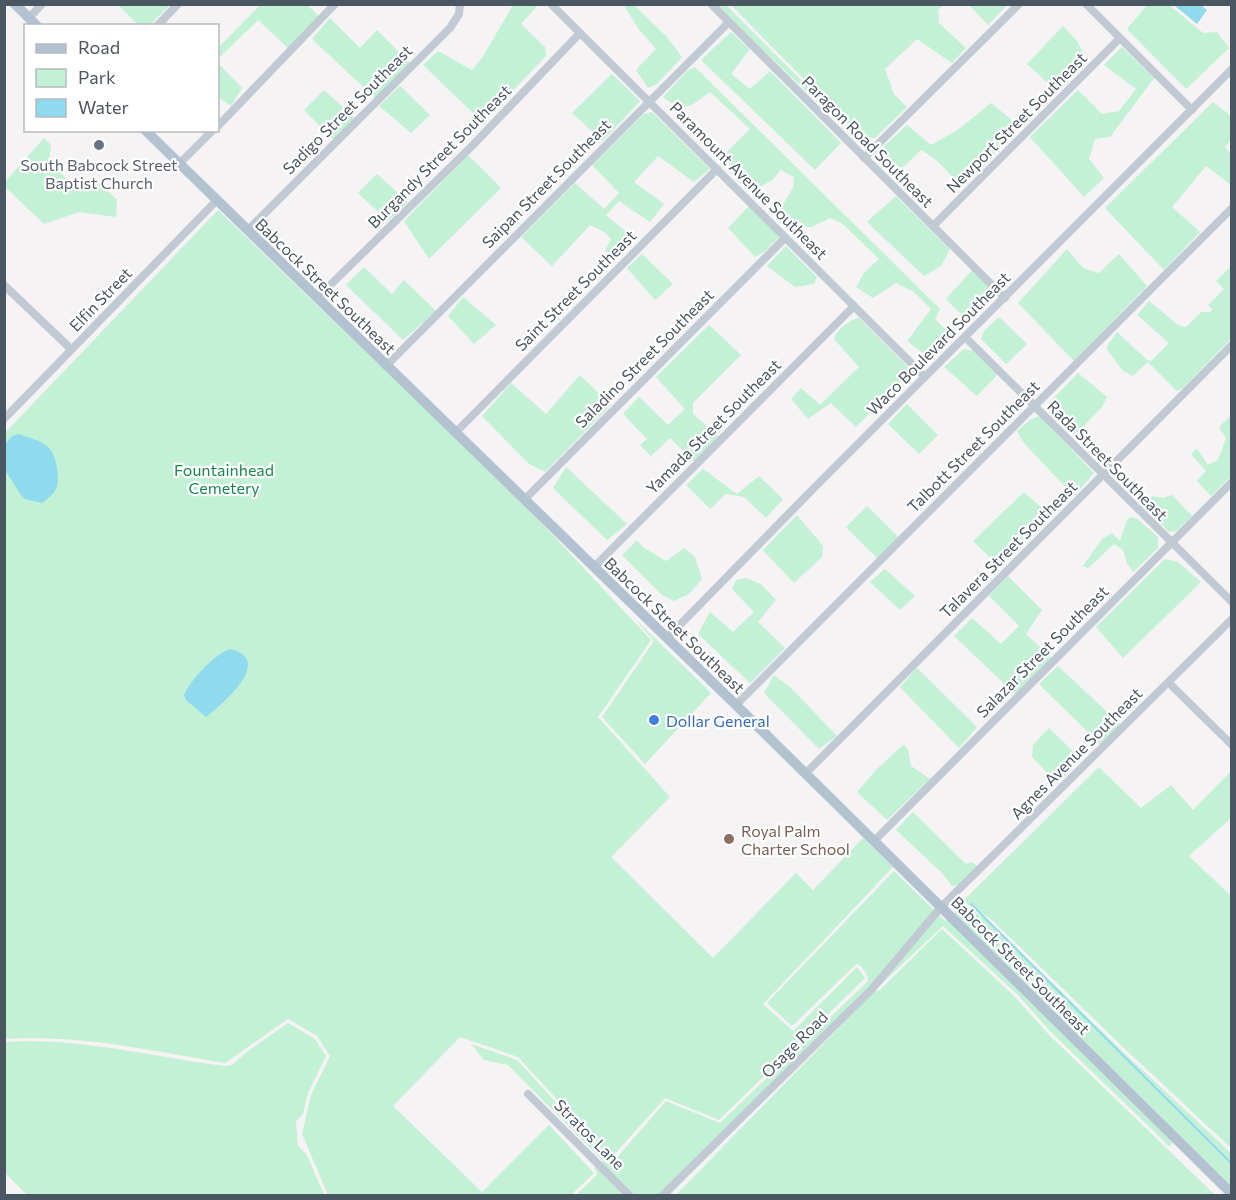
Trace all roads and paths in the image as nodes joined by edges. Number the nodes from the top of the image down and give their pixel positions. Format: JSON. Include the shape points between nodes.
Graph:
{"nodes":[{"id":1,"x":15,"y":4,"type":"edge"},
{"id":2,"x":42,"y":4,"type":"edge"},
{"id":3,"x":178,"y":4,"type":"edge"},
{"id":4,"x":335,"y":4,"type":"edge"},
{"id":5,"x":460,"y":4,"type":"edge"},
{"id":6,"x":551,"y":4,"type":"edge"},
{"id":7,"x":711,"y":4,"type":"edge"},
{"id":8,"x":1019,"y":4,"type":"edge"},
{"id":9,"x":1086,"y":4,"type":"edge"},
{"id":10,"x":33,"y":22,"type":"edge"},
{"id":11,"x":729,"y":22,"type":"junction"},
{"id":12,"x":159,"y":24,"type":"edge"},
{"id":13,"x":580,"y":33,"type":"junction"},
{"id":14,"x":1120,"y":38,"type":"junction"},
{"id":15,"x":1232,"y":69,"type":"edge"},
{"id":16,"x":648,"y":102,"type":"junction"},
{"id":17,"x":1192,"y":110,"type":"junction"},
{"id":18,"x":219,"y":125,"type":"edge"},
{"id":19,"x":147,"y":132,"type":"edge"},
{"id":20,"x":211,"y":132,"type":"edge"},
{"id":21,"x":864,"y":158,"type":"junction"},
{"id":22,"x":179,"y":164,"type":"junction"},
{"id":23,"x":717,"y":170,"type":"junction"},
{"id":24,"x":217,"y":200,"type":"junction"},
{"id":25,"x":1232,"y":208,"type":"edge"},
{"id":26,"x":933,"y":226,"type":"junction"},
{"id":27,"x":248,"y":230,"type":"junction"},
{"id":28,"x":785,"y":238,"type":"junction"},
{"id":29,"x":4,"y":285,"type":"edge"},
{"id":30,"x":318,"y":297,"type":"junction"},
{"id":31,"x":1005,"y":298,"type":"junction"},
{"id":32,"x":854,"y":306,"type":"junction"},
{"id":33,"x":965,"y":338,"type":"junction"},
{"id":34,"x":1232,"y":345,"type":"edge"},
{"id":35,"x":71,"y":349,"type":"junction"},
{"id":36,"x":386,"y":366,"type":"junction"},
{"id":37,"x":925,"y":377,"type":"junction"},
{"id":38,"x":1034,"y":407,"type":"junction"},
{"id":39,"x":4,"y":419,"type":"edge"},
{"id":40,"x":456,"y":432,"type":"junction"},
{"id":41,"x":1103,"y":474,"type":"junction"},
{"id":42,"x":1232,"y":482,"type":"edge"},
{"id":43,"x":525,"y":500,"type":"junction"},
{"id":44,"x":1171,"y":543,"type":"junction"},
{"id":45,"x":594,"y":567,"type":"junction"},
{"id":46,"x":1232,"y":602,"type":"edge"},
{"id":47,"x":1232,"y":619,"type":"edge"},
{"id":48,"x":667,"y":638,"type":"junction"},
{"id":49,"x":1169,"y":683,"type":"junction"},
{"id":50,"x":736,"y":705,"type":"junction"},
{"id":51,"x":1232,"y":745,"type":"edge"},
{"id":52,"x":806,"y":774,"type":"junction"},
{"id":53,"x":874,"y":841,"type":"junction"},
{"id":54,"x":941,"y":907,"type":"junction"},
{"id":55,"x":528,"y":1094,"type":"dead end"},
{"id":56,"x":1232,"y":1194,"type":"edge"},
{"id":57,"x":630,"y":1196,"type":"edge"},
{"id":58,"x":662,"y":1196,"type":"edge"}],
"edges":[{"from":1,"to":10,"type":"main road"},
{"from":2,"to":10,"type":"street"},
{"from":3,"to":12,"type":"street"},
{"from":4,"to":18,"type":"street"},
{"from":5,"to":27,"type":"street","name":"Sadigo Street Southeast","via":[[450,28]]},
{"from":6,"to":13,"type":"street","name":"Paramount Avenue Southeast"},
{"from":7,"to":11,"type":"street","name":"Paragon Road Southeast"},
{"from":8,"to":21,"type":"street"},
{"from":9,"to":14,"type":"street"},
{"from":11,"to":16,"type":"street","name":"Saipan Street Southeast"},
{"from":11,"to":21,"type":"street","name":"Paragon Road Southeast"},
{"from":13,"to":16,"type":"street","name":"Paramount Avenue Southeast"},
{"from":13,"to":30,"type":"street","name":"Burgandy Street Southeast"},
{"from":14,"to":17,"type":"street"},
{"from":14,"to":26,"type":"street","name":"Newport Street Southeast"},
{"from":15,"to":17,"type":"street","name":"Waco Boulevard Southeast"},
{"from":16,"to":23,"type":"street","name":"Paramount Avenue Southeast"},
{"from":16,"to":36,"type":"street","name":"Saipan Street Southeast"},
{"from":17,"to":31,"type":"street","name":"Waco Boulevard Southeast"},
{"from":19,"to":22,"type":"main road","name":"Babcock Street Southeast"},
{"from":20,"to":22,"type":"street"},
{"from":21,"to":26,"type":"street","name":"Paragon Road Southeast"},
{"from":22,"to":24,"type":"main road","name":"Babcock Street Southeast"},
{"from":23,"to":28,"type":"street","name":"Paramount Avenue Southeast"},
{"from":23,"to":40,"type":"street","name":"Saint Street Southeast"},
{"from":24,"to":27,"type":"main road","name":"Babcock Street Southeast"},
{"from":24,"to":35,"type":"street","name":"Elfin Street"},
{"from":25,"to":38,"type":"street","name":"Talbott Street Southeast"},
{"from":26,"to":31,"type":"street","name":"Paragon Road Southeast"},
{"from":27,"to":30,"type":"main road","name":"Babcock Street Southeast"},
{"from":28,"to":32,"type":"street","name":"Paramount Avenue Southeast"},
{"from":28,"to":43,"type":"street","name":"Saladino Street Southeast"},
{"from":29,"to":35,"type":"street"},
{"from":30,"to":36,"type":"main road","name":"Babcock Street Southeast"},
{"from":31,"to":33,"type":"street","name":"Waco Boulevard Southeast"},
{"from":32,"to":37,"type":"street","name":"Paramount Avenue Southeast"},
{"from":32,"to":45,"type":"street","name":"Yamada Street Southeast"},
{"from":33,"to":37,"type":"street","name":"Waco Boulevard Southeast"},
{"from":33,"to":38,"type":"street","name":"Rada Street Southeast"},
{"from":34,"to":41,"type":"street","name":"Talavera Street Southeast"},
{"from":35,"to":39,"type":"street","name":"Elfin Street"},
{"from":36,"to":40,"type":"main road","name":"Babcock Street Southeast"},
{"from":37,"to":48,"type":"street","name":"Waco Boulevard Southeast"},
{"from":38,"to":41,"type":"street","name":"Rada Street Southeast"},
{"from":38,"to":50,"type":"street","name":"Talbott Street Southeast"},
{"from":40,"to":43,"type":"main road","name":"Babcock Street Southeast"},
{"from":41,"to":44,"type":"street","name":"Rada Street Southeast"},
{"from":41,"to":52,"type":"street","name":"Talavera Street Southeast"},
{"from":42,"to":44,"type":"street","name":"Salazar Street Southeast"},
{"from":43,"to":45,"type":"main road","name":"Babcock Street Southeast"},
{"from":44,"to":46,"type":"street","name":"Rada Street Southeast"},
{"from":44,"to":53,"type":"street","name":"Salazar Street Southeast"},
{"from":45,"to":48,"type":"main road","name":"Babcock Street Southeast"},
{"from":47,"to":49,"type":"street","name":"Agnes Avenue Southeast"},
{"from":48,"to":50,"type":"main road","name":"Babcock Street Southeast"},
{"from":49,"to":51,"type":"street"},
{"from":49,"to":54,"type":"street","name":"Agnes Avenue Southeast"},
{"from":50,"to":52,"type":"main road","name":"Babcock Street Southeast"},
{"from":52,"to":53,"type":"main road","name":"Babcock Street Southeast"},
{"from":53,"to":54,"type":"main road","name":"Babcock Street Southeast"},
{"from":54,"to":56,"type":"main road","name":"Babcock Street Southeast"},
{"from":54,"to":58,"type":"street","name":"Osage Road","via":[[872,989]]},
{"from":55,"to":57,"type":"street","name":"Stratos Lane"}]}
